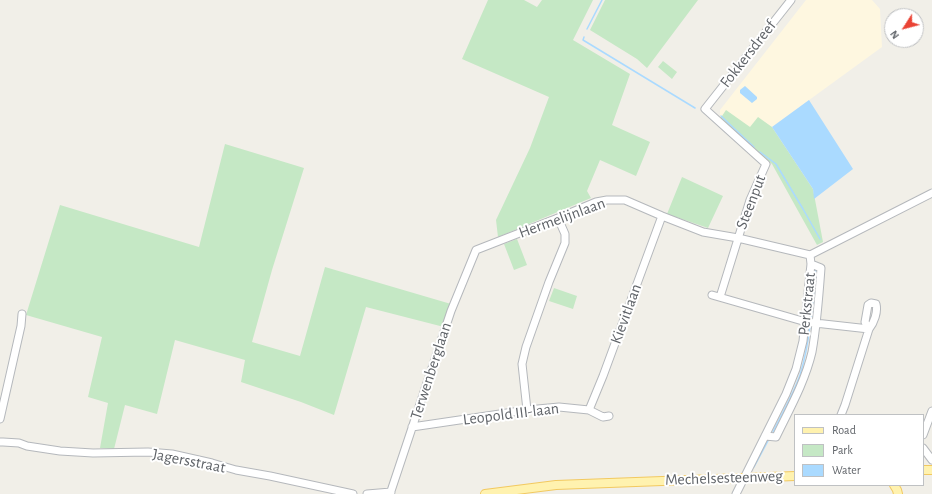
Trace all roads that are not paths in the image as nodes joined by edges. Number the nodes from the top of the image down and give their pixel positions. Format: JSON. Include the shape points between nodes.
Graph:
{"nodes":[{"id":1,"x":792,"y":0,"type":"edge"},
{"id":2,"x":705,"y":109,"type":"joint"},
{"id":3,"x":932,"y":193,"type":"edge"},
{"id":4,"x":662,"y":216,"type":"junction"},
{"id":5,"x":558,"y":218,"type":"junction"},
{"id":6,"x":738,"y":238,"type":"junction"},
{"id":7,"x":476,"y":250,"type":"joint"},
{"id":8,"x":810,"y":254,"type":"junction"},
{"id":9,"x":811,"y":264,"type":"junction"},
{"id":10,"x":712,"y":295,"type":"dead end"},
{"id":11,"x":720,"y":297,"type":"junction"},
{"id":12,"x":22,"y":314,"type":"dead end"},
{"id":13,"x":806,"y":322,"type":"junction"},
{"id":14,"x":816,"y":324,"type":"junction"},
{"id":15,"x":527,"y":410,"type":"junction"},
{"id":16,"x":589,"y":410,"type":"junction"},
{"id":17,"x":932,"y":411,"type":"edge"},
{"id":18,"x":841,"y":414,"type":"edge"},
{"id":19,"x":609,"y":416,"type":"dead end"},
{"id":20,"x":0,"y":419,"type":"edge"},
{"id":21,"x":412,"y":427,"type":"junction"},
{"id":22,"x":924,"y":432,"type":"edge"},
{"id":23,"x":765,"y":436,"type":"junction"},
{"id":24,"x":0,"y":442,"type":"edge"},
{"id":25,"x":924,"y":450,"type":"edge"},
{"id":26,"x":932,"y":460,"type":"edge"},
{"id":27,"x":794,"y":476,"type":"edge"},
{"id":28,"x":744,"y":478,"type":"junction"},
{"id":29,"x":540,"y":490,"type":"edge"},
{"id":30,"x":391,"y":493,"type":"edge"},
{"id":31,"x":353,"y":494,"type":"edge"},
{"id":32,"x":367,"y":494,"type":"edge"},
{"id":33,"x":486,"y":494,"type":"edge"},
{"id":34,"x":736,"y":494,"type":"edge"}],
"edges":[{"from":1,"to":2,"type":"street","name":"Fokkersdreef"},
{"from":2,"to":6,"type":"street","name":"Steenput","via":[[766,164],[750,200]]},
{"from":3,"to":8,"type":"street","name":"Perkstraat"},
{"from":4,"to":5,"type":"street","name":"Hermelijnlaan","via":[[625,200],[607,200]]},
{"from":4,"to":6,"type":"street","name":"Hermelijnlaan","via":[[702,232]]},
{"from":4,"to":16,"type":"street","name":"Kievitlaan"},
{"from":5,"to":7,"type":"street","name":"Hermelijnlaan"},
{"from":5,"to":15,"type":"street","via":[[565,243],[549,282],[522,364]]},
{"from":6,"to":8,"type":"street","name":"Hermelijnlaan"},
{"from":6,"to":11,"type":"street","name":"Steenput"},
{"from":7,"to":21,"type":"street","name":"Terwenberglaan","via":[[451,311]]},
{"from":8,"to":9,"type":"street","name":"Perkstraat"},
{"from":9,"to":13,"type":"street","name":"Perkstraat"},
{"from":9,"to":14,"type":"street","via":[[822,268]]},
{"from":10,"to":11,"type":"street"},
{"from":11,"to":13,"type":"street"},
{"from":12,"to":20,"type":"street"},
{"from":13,"to":14,"type":"street"},
{"from":13,"to":23,"type":"street","name":"Perkstraat","via":[[794,375]]},
{"from":14,"to":18,"type":"street","via":[[869,329]]},
{"from":14,"to":23,"type":"street","via":[[803,379],[776,437]]},
{"from":15,"to":16,"type":"street","name":"Leopold III-laan","via":[[559,407]]},
{"from":15,"to":21,"type":"street","name":"Leopold III-laan"},
{"from":16,"to":19,"type":"street","name":"Leopold III-laan","via":[[603,417]]},
{"from":17,"to":22,"type":"street"},
{"from":21,"to":30,"type":"street","name":"Terwenberglaan"},
{"from":23,"to":28,"type":"street","name":"Perkstraat"},
{"from":24,"to":31,"type":"street","name":"Jagersstraat","via":[[60,451],[172,454]]},
{"from":25,"to":26,"type":"street"},
{"from":27,"to":28,"type":"main road","name":"Mechelsesteenweg"},
{"from":28,"to":29,"type":"main road","name":"Mechelsesteenweg","via":[[572,484]]},
{"from":28,"to":34,"type":"street","name":"Perkstraat"},
{"from":29,"to":33,"type":"main road","name":"Mechelsesteenweg"},
{"from":30,"to":32,"type":"street"}]}
